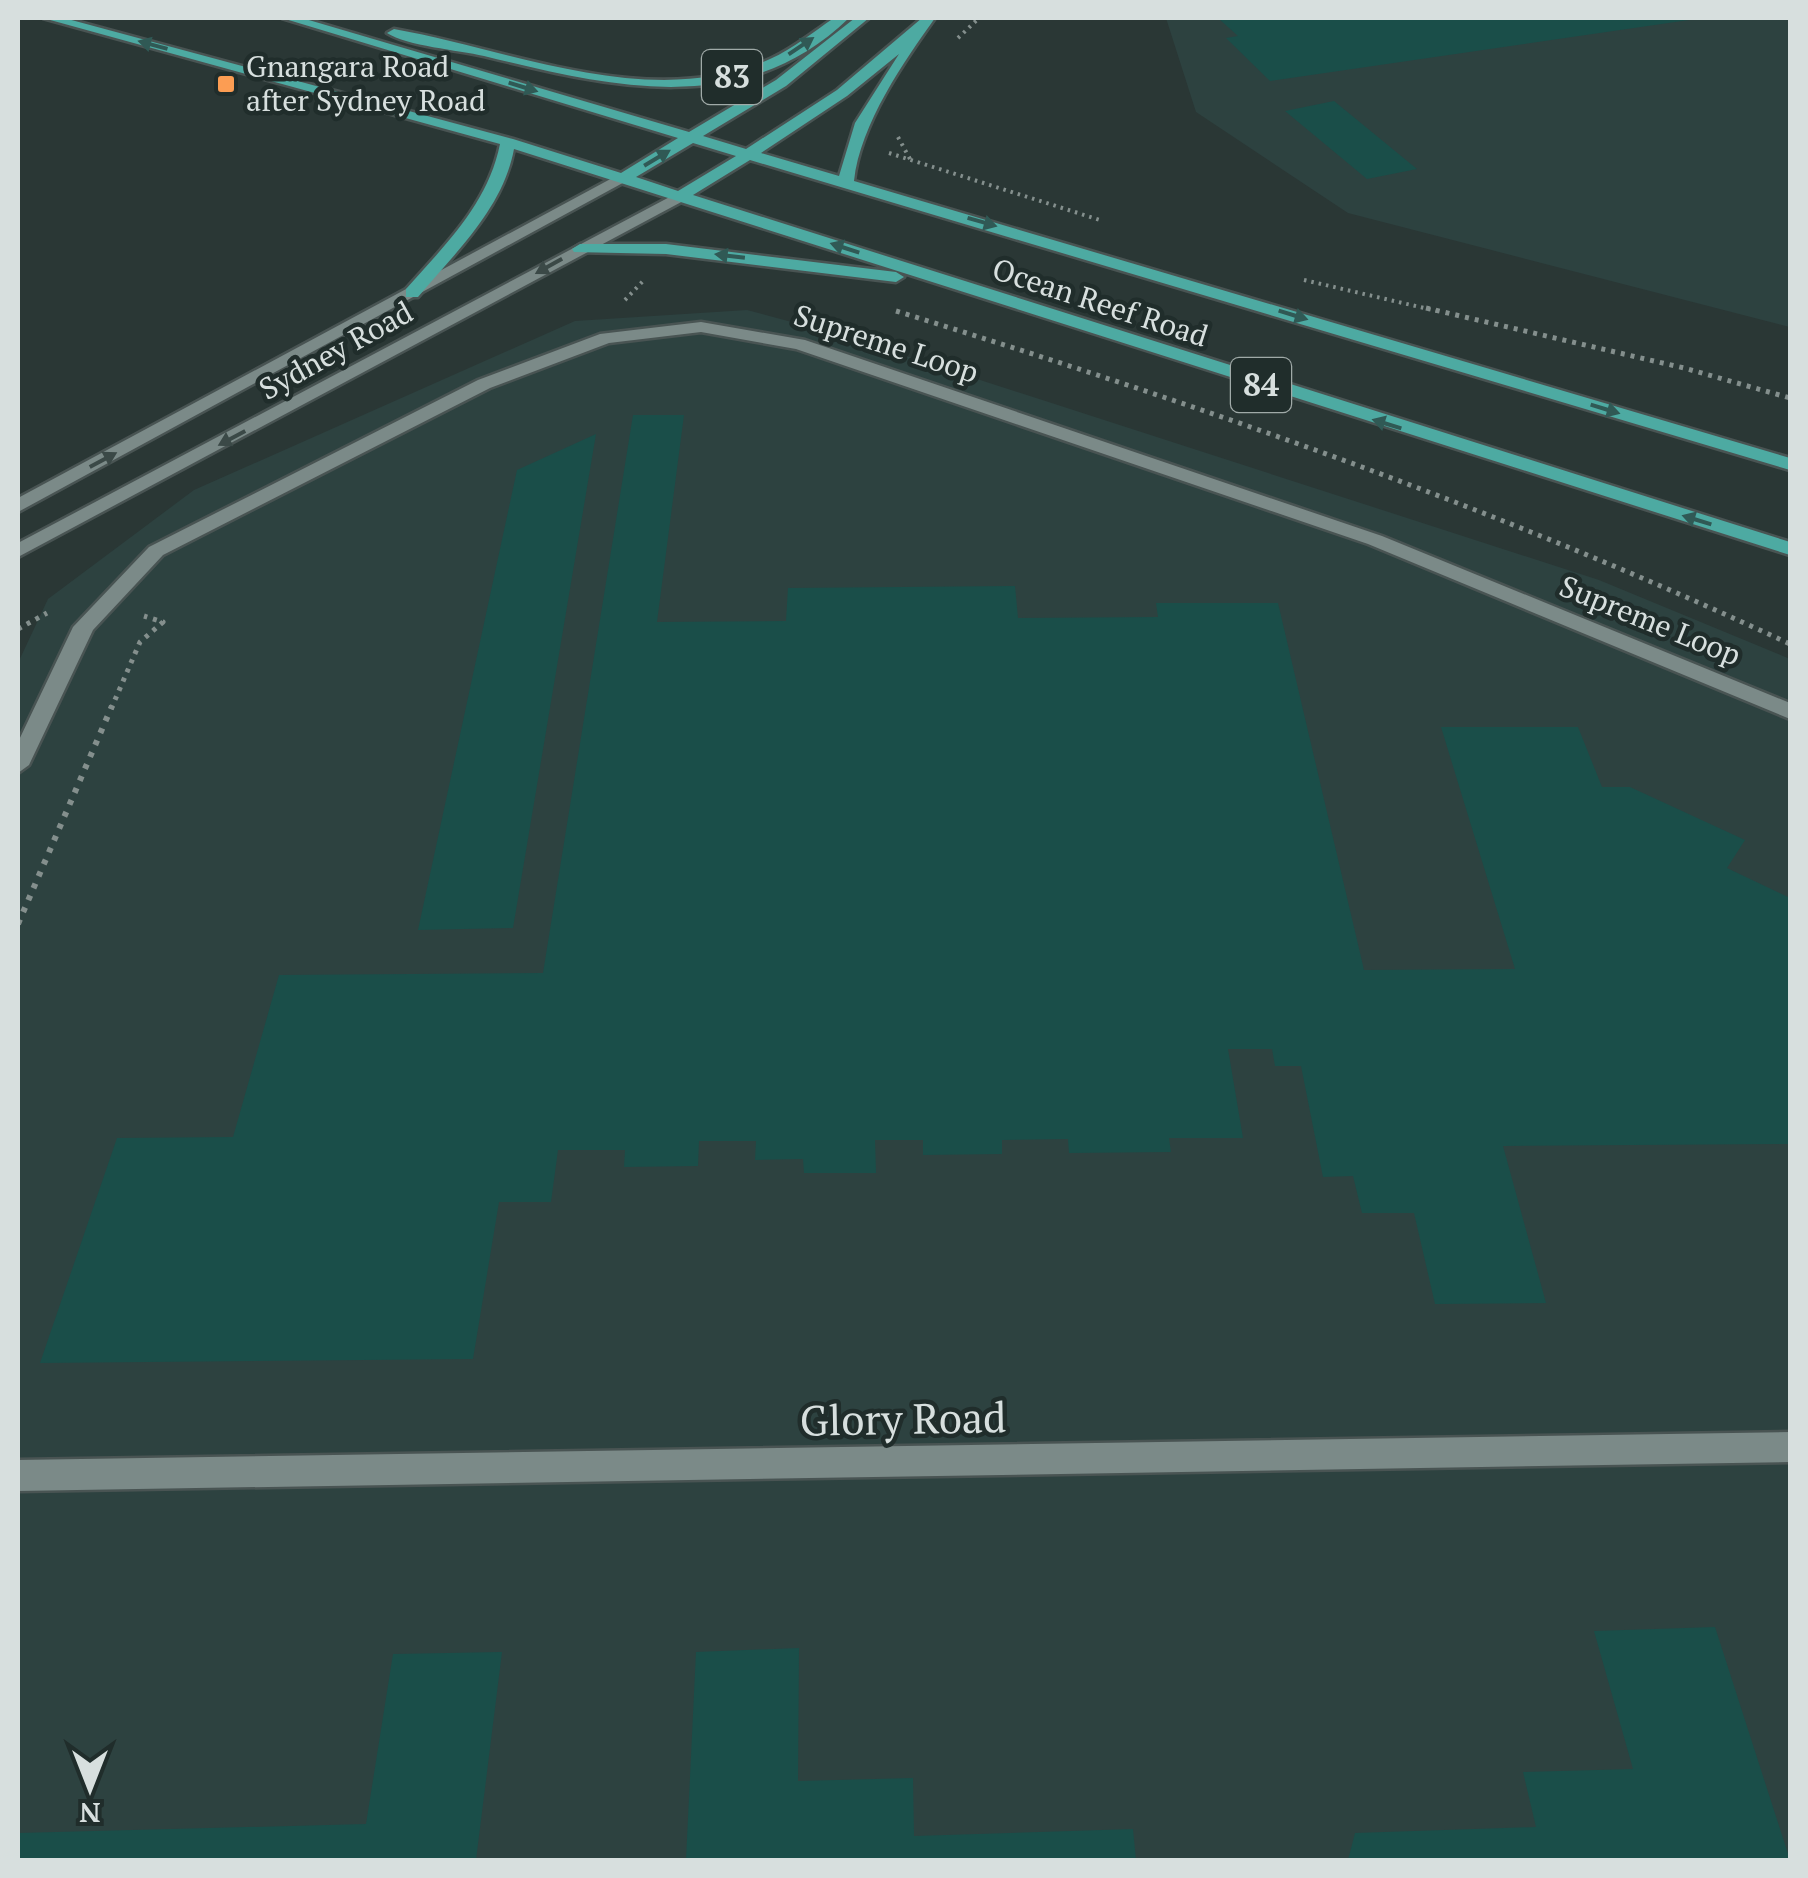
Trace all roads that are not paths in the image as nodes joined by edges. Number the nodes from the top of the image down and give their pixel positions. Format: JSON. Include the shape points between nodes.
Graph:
{"nodes":[{"id":1,"x":50,"y":18,"type":"edge"},
{"id":2,"x":292,"y":18,"type":"edge"},
{"id":3,"x":842,"y":18,"type":"edge"},
{"id":4,"x":864,"y":18,"type":"edge"},
{"id":5,"x":925,"y":22,"type":"edge"},
{"id":6,"x":692,"y":138,"type":"junction"},
{"id":7,"x":508,"y":142,"type":"junction"},
{"id":8,"x":749,"y":154,"type":"junction"},
{"id":9,"x":622,"y":179,"type":"junction"},
{"id":10,"x":846,"y":183,"type":"junction"},
{"id":11,"x":678,"y":197,"type":"junction"},
{"id":12,"x":580,"y":249,"type":"junction"},
{"id":13,"x":966,"y":287,"type":"junction"},
{"id":14,"x":412,"y":293,"type":"junction"},
{"id":15,"x":1790,"y":464,"type":"edge"},
{"id":16,"x":18,"y":506,"type":"edge"},
{"id":17,"x":1790,"y":550,"type":"edge"},
{"id":18,"x":18,"y":551,"type":"edge"},
{"id":19,"x":1790,"y":711,"type":"edge"},
{"id":20,"x":18,"y":765,"type":"edge"},
{"id":21,"x":1790,"y":1447,"type":"edge"},
{"id":22,"x":18,"y":1476,"type":"edge"}],
"edges":[{"from":7,"to":1,"type":"main road","name":"Ocean Reef Road","one_way":true},
{"from":2,"to":3,"type":"main road","number":"83","one_way":true,"via":[[408,35],[545,68],[678,85],[775,63]]},
{"from":2,"to":6,"type":"main road","number":"84","one_way":true},
{"from":4,"to":6,"type":"main road","number":"83","via":[[781,83]]},
{"from":5,"to":8,"type":"main road","number":"83"},
{"from":5,"to":10,"type":"main road","via":[[850,146]]},
{"from":6,"to":8,"type":"main road","name":"Ocean Reef Road","number":"84"},
{"from":9,"to":6,"type":"main road","one_way":true},
{"from":7,"to":9,"type":"main road","name":"Ocean Reef Road"},
{"from":7,"to":14,"type":"main road","via":[[496,186]]},
{"from":8,"to":10,"type":"main road","name":"Ocean Reef Road","number":"84"},
{"from":8,"to":11,"type":"main road","number":"83"},
{"from":9,"to":11,"type":"main road","name":"Ocean Reef Road"},
{"from":9,"to":14,"type":"street","name":"Sydney Road"},
{"from":10,"to":15,"type":"main road","name":"Ocean Reef Road","number":"84","one_way":true},
{"from":11,"to":12,"type":"street","name":"Sydney Road"},
{"from":13,"to":11,"type":"main road","name":"Ocean Reef Road","number":"84","one_way":true},
{"from":13,"to":12,"type":"main road","one_way":true,"via":[[666,249]]},
{"from":12,"to":18,"type":"street","name":"Sydney Road","one_way":true},
{"from":17,"to":13,"type":"main road","name":"Ocean Reef Road","number":"84","one_way":true},
{"from":16,"to":14,"type":"street","name":"Sydney Road","one_way":true},
{"from":19,"to":20,"type":"street","name":"Supreme Loop","via":[[1376,540],[799,344],[701,327],[606,338],[484,384],[156,551],[84,627]]},
{"from":21,"to":22,"type":"street","name":"Glory Road"}]}
